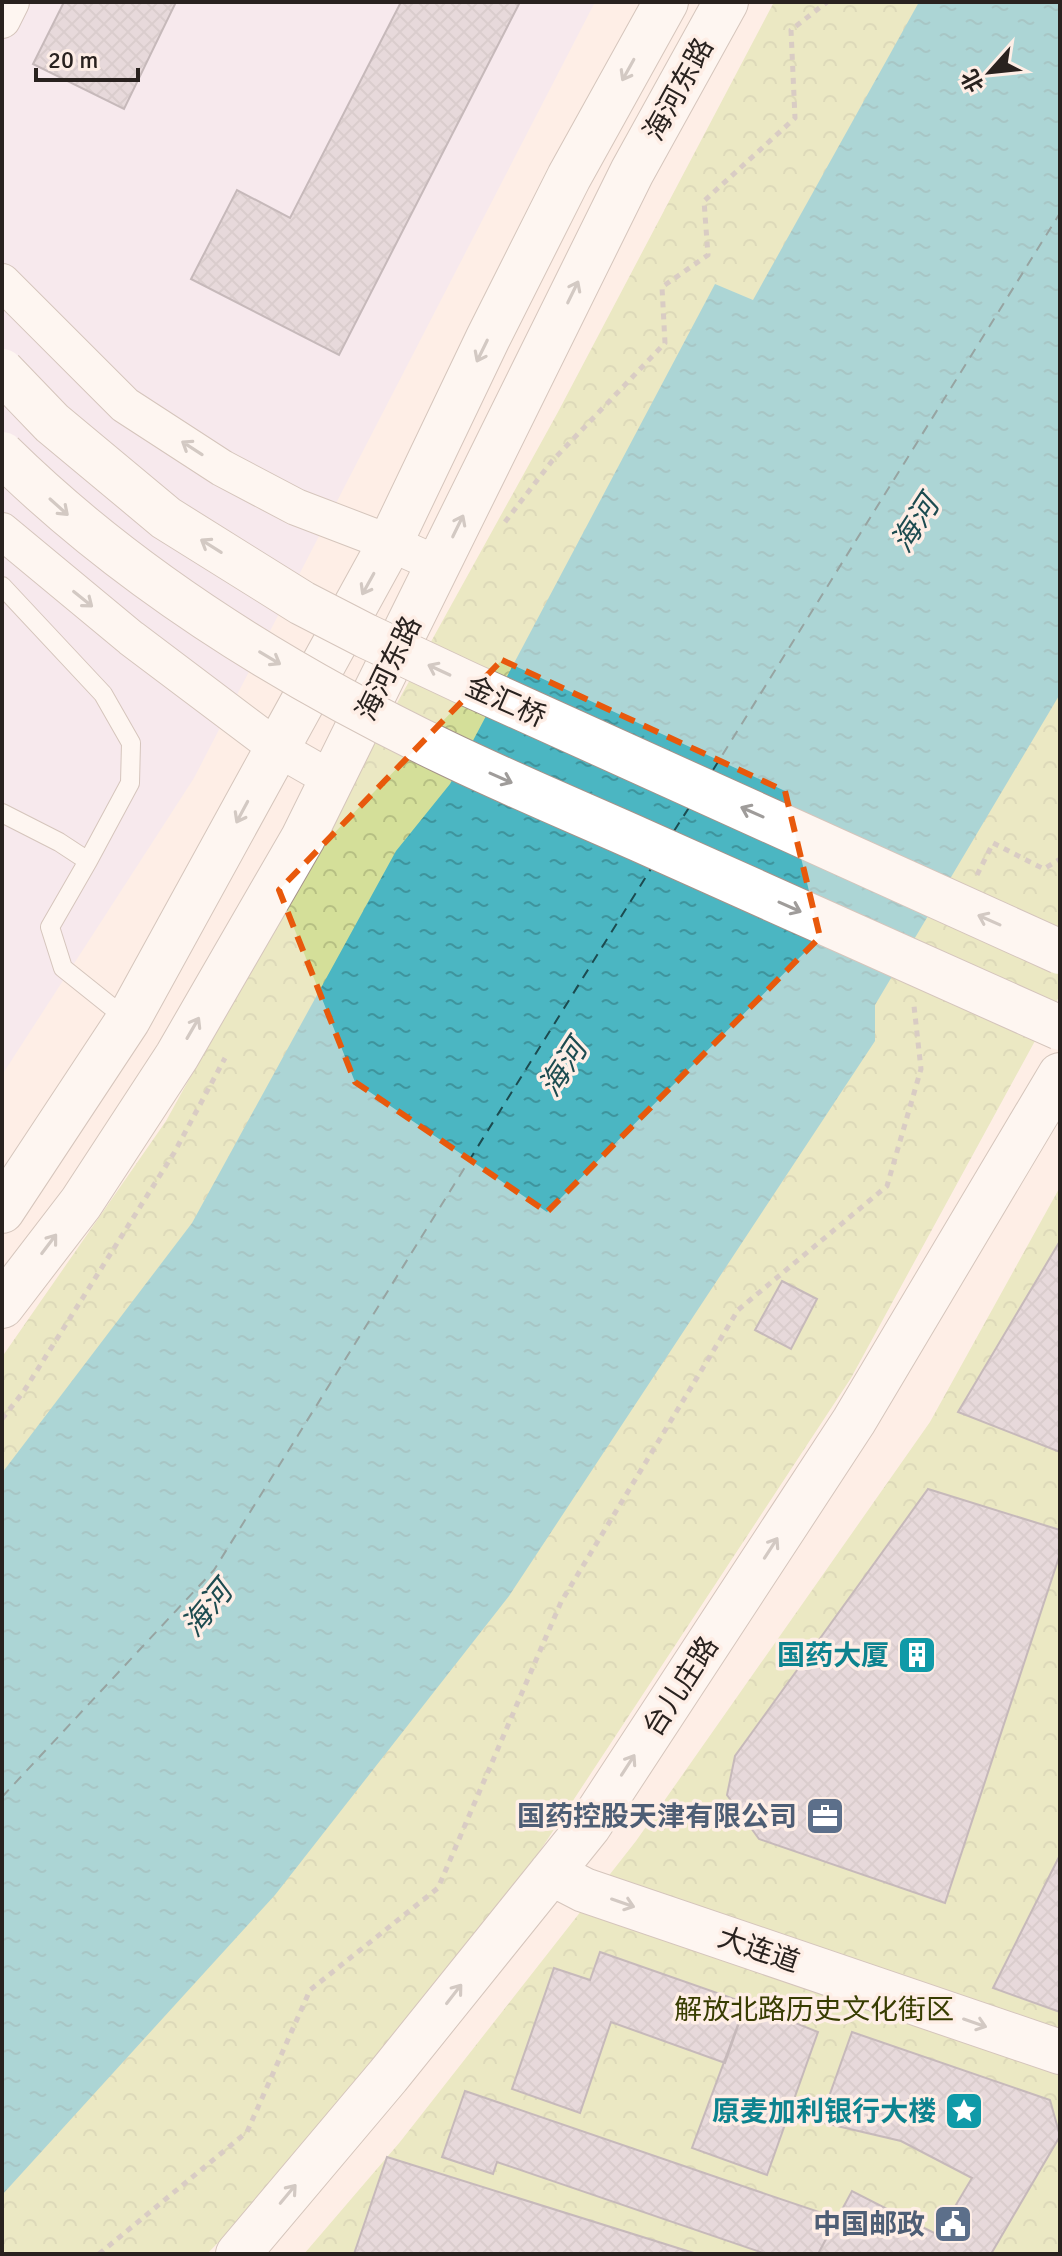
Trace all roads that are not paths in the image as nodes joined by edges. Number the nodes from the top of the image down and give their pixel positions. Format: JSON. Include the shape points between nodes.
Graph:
{"nodes":[{"id":1,"x":11,"y":2,"type":"edge"},
{"id":2,"x":666,"y":2,"type":"edge"},
{"id":3,"x":726,"y":2,"type":"edge"},
{"id":4,"x":2,"y":20,"type":"edge"},
{"id":5,"x":2,"y":282,"type":"edge"},
{"id":6,"x":2,"y":371,"type":"edge"},
{"id":7,"x":2,"y":454,"type":"edge"},
{"id":8,"x":2,"y":531,"type":"edge"},
{"id":9,"x":390,"y":543,"type":"junction"},
{"id":10,"x":439,"y":565,"type":"junction"},
{"id":11,"x":2,"y":586,"type":"edge"},
{"id":12,"x":277,"y":748,"type":"junction"},
{"id":13,"x":333,"y":780,"type":"junction"},
{"id":14,"x":2,"y":813,"type":"edge"},
{"id":15,"x":88,"y":861,"type":"junction"},
{"id":16,"x":1060,"y":952,"type":"edge"},
{"id":17,"x":128,"y":1020,"type":"junction"},
{"id":18,"x":1060,"y":1028,"type":"edge"},
{"id":19,"x":1060,"y":1075,"type":"edge"},
{"id":20,"x":2,"y":1211,"type":"edge"},
{"id":21,"x":2,"y":1306,"type":"edge"},
{"id":22,"x":551,"y":1873,"type":"junction"},
{"id":23,"x":1060,"y":2052,"type":"edge"},
{"id":24,"x":238,"y":2254,"type":"edge"}],
"edges":[{"from":1,"to":4,"type":"street"},
{"from":2,"to":9,"type":"main road","name":"海河东路","one_way":true,"via":[[569,177]]},
{"from":10,"to":3,"type":"main road","name":"海河东路","one_way":true,"via":[[632,172]]},
{"from":9,"to":5,"type":"street","one_way":true,"via":[[296,507],[222,468],[125,405]]},
{"from":16,"to":6,"type":"main road","name":"金汇桥","one_way":true,"bridge":true,"via":[[468,684],[302,603],[166,518],[52,423]]},
{"from":7,"to":18,"type":"main road","one_way":true,"bridge":true,"via":[[72,518],[184,604],[342,698],[444,752]]},
{"from":8,"to":12,"type":"street","one_way":true,"via":[[131,638]]},
{"from":9,"to":10,"type":"street"},
{"from":9,"to":12,"type":"main road","name":"海河东路","one_way":true},
{"from":10,"to":13,"type":"main road","name":"海河东路"},
{"from":11,"to":15,"type":"lane","via":[[103,694],[131,743],[130,783]]},
{"from":12,"to":13,"type":"street"},
{"from":12,"to":17,"type":"main road","name":"海河东路","one_way":true},
{"from":21,"to":13,"type":"main road","name":"海河东路","one_way":true,"via":[[81,1203],[177,1056]]},
{"from":14,"to":15,"type":"lane"},
{"from":15,"to":17,"type":"lane","via":[[50,927],[63,968]]},
{"from":17,"to":20,"type":"main road","name":"海河东路"},
{"from":22,"to":19,"type":"main road","name":"台儿庄路","one_way":true,"via":[[589,1826],[854,1421]]},
{"from":22,"to":23,"type":"main road","name":"大连道","one_way":true,"via":[[584,1890]]},
{"from":24,"to":22,"type":"main road","name":"台儿庄路","one_way":true}]}
